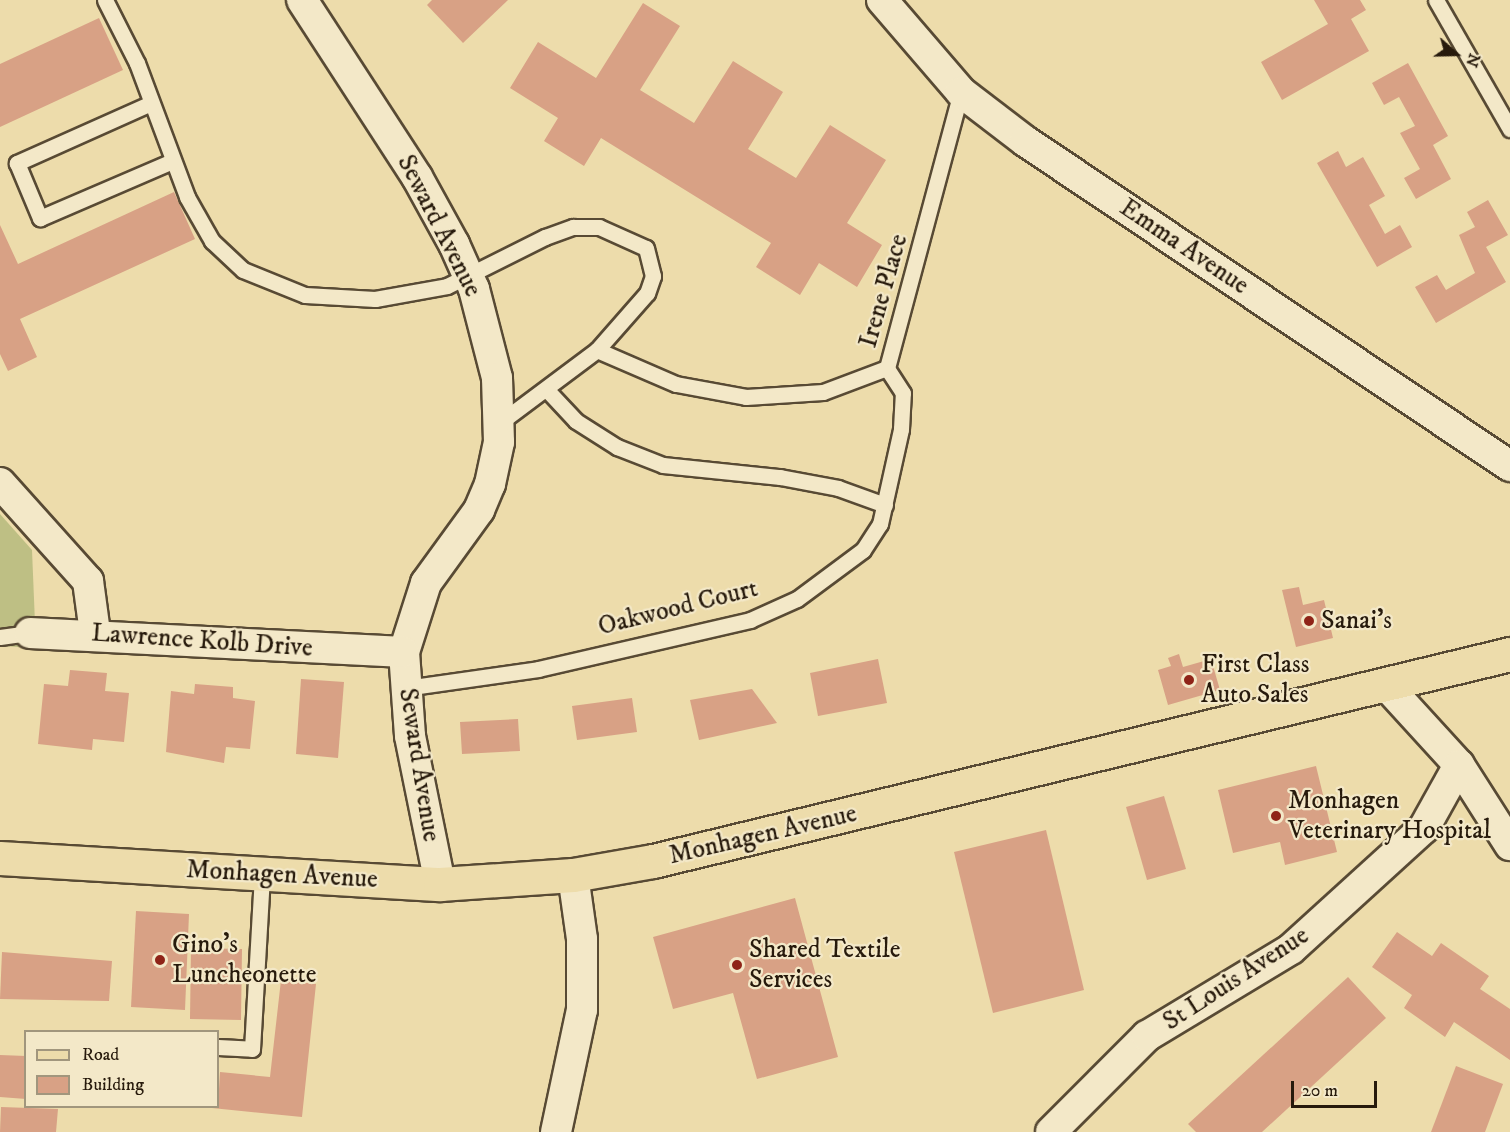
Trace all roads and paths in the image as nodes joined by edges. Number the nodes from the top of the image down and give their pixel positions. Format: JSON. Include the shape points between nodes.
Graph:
{"nodes":[{"id":1,"x":105,"y":0,"type":"edge"},
{"id":2,"x":302,"y":0,"type":"edge"},
{"id":3,"x":882,"y":0,"type":"edge"},
{"id":4,"x":1436,"y":0,"type":"edge"},
{"id":5,"x":961,"y":92,"type":"junction"},
{"id":6,"x":149,"y":104,"type":"junction"},
{"id":7,"x":1510,"y":129,"type":"edge"},
{"id":8,"x":170,"y":162,"type":"junction"},
{"id":9,"x":468,"y":277,"type":"junction"},
{"id":10,"x":597,"y":350,"type":"junction"},
{"id":11,"x":887,"y":368,"type":"junction"},
{"id":12,"x":548,"y":390,"type":"junction"},
{"id":13,"x":498,"y":424,"type":"junction"},
{"id":14,"x":1510,"y":465,"type":"edge"},
{"id":15,"x":0,"y":483,"type":"edge"},
{"id":16,"x":885,"y":505,"type":"junction"},
{"id":17,"x":30,"y":633,"type":"joint"},
{"id":18,"x":95,"y":633,"type":"junction"},
{"id":19,"x":0,"y":637,"type":"edge"},
{"id":20,"x":404,"y":652,"type":"junction"},
{"id":21,"x":1510,"y":654,"type":"edge"},
{"id":22,"x":1386,"y":686,"type":"junction"},
{"id":23,"x":405,"y":688,"type":"junction"},
{"id":24,"x":1459,"y":765,"type":"junction"},
{"id":25,"x":1510,"y":845,"type":"edge"},
{"id":26,"x":0,"y":858,"type":"edge"},
{"id":27,"x":262,"y":873,"type":"junction"},
{"id":28,"x":573,"y":875,"type":"junction"},
{"id":29,"x":440,"y":884,"type":"junction"},
{"id":30,"x":219,"y":1047,"type":"edge"},
{"id":31,"x":556,"y":1132,"type":"edge"},
{"id":32,"x":1051,"y":1132,"type":"edge"}],
"edges":[{"from":1,"to":6,"type":"lane","via":[[137,63]]},
{"from":2,"to":9,"type":"street","name":"Seward Avenue","via":[[417,177]]},
{"from":3,"to":5,"type":"street","name":"Emma Avenue"},
{"from":4,"to":7,"type":"lane"},
{"from":5,"to":11,"type":"lane","name":"Irene Place"},
{"from":5,"to":14,"type":"street","name":"Emma Avenue","via":[[1025,141]]},
{"from":6,"to":8,"type":"lane"},
{"from":6,"to":8,"type":"lane","via":[[17,163],[40,218]]},
{"from":8,"to":9,"type":"lane","via":[[212,242],[243,270],[305,295],[375,299]]},
{"from":9,"to":10,"type":"lane","via":[[573,227],[599,227],[628,237],[646,248],[654,260],[653,276],[647,293]]},
{"from":9,"to":13,"type":"street","name":"Seward Avenue","via":[[492,349]]},
{"from":10,"to":11,"type":"lane","name":"Irene Place","via":[[676,384],[746,397],[823,392]]},
{"from":10,"to":12,"type":"lane"},
{"from":11,"to":16,"type":"lane","name":"Oakwood Court","via":[[903,393]]},
{"from":12,"to":13,"type":"lane"},
{"from":12,"to":16,"type":"lane","via":[[576,421],[617,447],[663,465],[803,481]]},
{"from":13,"to":20,"type":"street","name":"Seward Avenue","via":[[490,484],[479,510],[426,583]]},
{"from":15,"to":18,"type":"street","via":[[88,581]]},
{"from":16,"to":23,"type":"lane","name":"Oakwood Court","via":[[862,550],[797,598],[750,620],[538,669]]},
{"from":17,"to":18,"type":"street","name":"Lawrence Kolb Drive"},
{"from":17,"to":19,"type":"lane","name":"Lawrence Kolb Drive"},
{"from":18,"to":20,"type":"street","name":"Lawrence Kolb Drive"},
{"from":20,"to":23,"type":"street","name":"Seward Avenue"},
{"from":21,"to":22,"type":"main road","name":"Monhagen Avenue"},
{"from":22,"to":24,"type":"street"},
{"from":22,"to":28,"type":"main road","name":"Monhagen Avenue","via":[[676,856]]},
{"from":23,"to":29,"type":"street","name":"Seward Avenue"},
{"from":24,"to":25,"type":"street"},
{"from":24,"to":32,"type":"street","name":"St Louis Avenue","via":[[1424,828],[1300,941],[1147,1036]]},
{"from":26,"to":27,"type":"main road","name":"Monhagen Avenue"},
{"from":27,"to":29,"type":"main road","name":"Monhagen Avenue"},
{"from":27,"to":30,"type":"lane","via":[[252,1049]]},
{"from":28,"to":29,"type":"main road","name":"Monhagen Avenue"},
{"from":28,"to":31,"type":"street","via":[[582,939],[582,1010]]}]}
